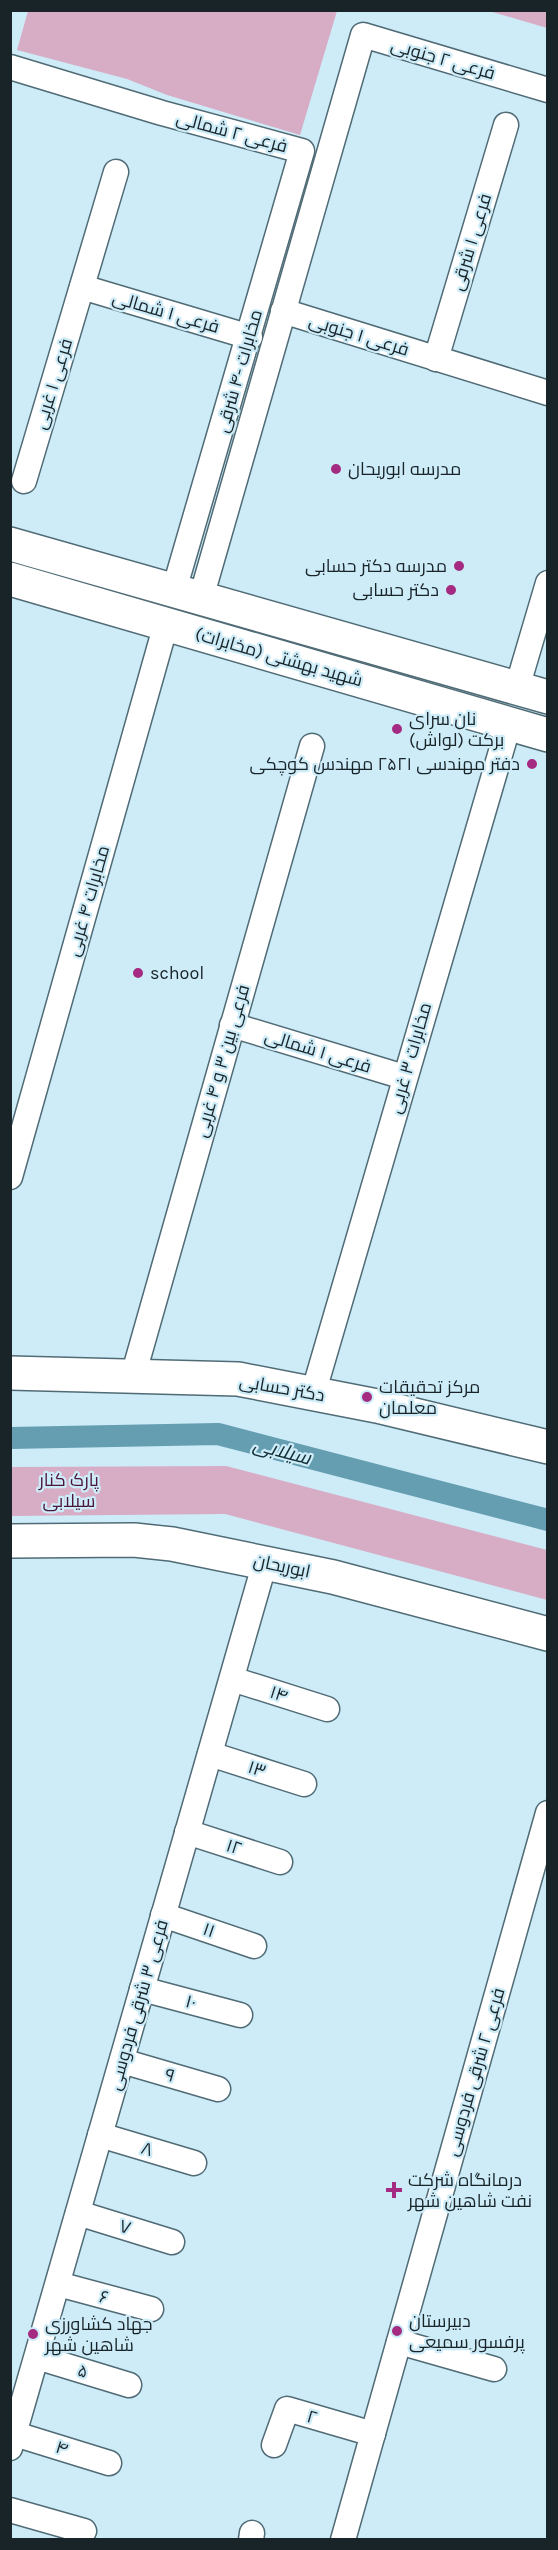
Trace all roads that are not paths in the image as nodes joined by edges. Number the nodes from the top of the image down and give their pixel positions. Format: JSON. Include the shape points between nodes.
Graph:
{"nodes":[{"id":1,"x":10,"y":67,"type":"edge"},
{"id":2,"x":548,"y":90,"type":"edge"},
{"id":3,"x":506,"y":125,"type":"dead end"},
{"id":4,"x":302,"y":151,"type":"joint"},
{"id":5,"x":117,"y":172,"type":"dead end"},
{"id":6,"x":82,"y":287,"type":"junction"},
{"id":7,"x":283,"y":311,"type":"junction"},
{"id":8,"x":250,"y":337,"type":"junction"},
{"id":9,"x":436,"y":359,"type":"junction"},
{"id":10,"x":548,"y":393,"type":"edge"},
{"id":11,"x":24,"y":481,"type":"dead end"},
{"id":12,"x":10,"y":543,"type":"edge"},
{"id":13,"x":10,"y":579,"type":"edge"},
{"id":14,"x":548,"y":583,"type":"edge"},
{"id":15,"x":188,"y":594,"type":"junction"},
{"id":16,"x":166,"y":624,"type":"junction"},
{"id":17,"x":532,"y":693,"type":"edge"},
{"id":18,"x":509,"y":724,"type":"junction"},
{"id":19,"x":548,"y":735,"type":"edge"},
{"id":20,"x":312,"y":746,"type":"dead end"},
{"id":21,"x":232,"y":1025,"type":"junction"},
{"id":22,"x":404,"y":1077,"type":"junction"},
{"id":23,"x":10,"y":1177,"type":"edge"},
{"id":24,"x":10,"y":1373,"type":"edge"},
{"id":25,"x":133,"y":1376,"type":"junction"},
{"id":26,"x":313,"y":1394,"type":"junction"},
{"id":27,"x":548,"y":1448,"type":"edge"},
{"id":28,"x":10,"y":1541,"type":"edge"},
{"id":29,"x":265,"y":1562,"type":"junction"},
{"id":30,"x":548,"y":1634,"type":"edge"},
{"id":31,"x":232,"y":1678,"type":"junction"},
{"id":32,"x":327,"y":1709,"type":"dead end"},
{"id":33,"x":210,"y":1754,"type":"junction"},
{"id":34,"x":304,"y":1784,"type":"dead end"},
{"id":35,"x":548,"y":1813,"type":"edge"},
{"id":36,"x":187,"y":1832,"type":"junction"},
{"id":37,"x":280,"y":1862,"type":"dead end"},
{"id":38,"x":164,"y":1915,"type":"junction"},
{"id":39,"x":254,"y":1946,"type":"dead end"},
{"id":40,"x":142,"y":1989,"type":"junction"},
{"id":41,"x":240,"y":2015,"type":"dead end"},
{"id":42,"x":122,"y":2061,"type":"junction"},
{"id":43,"x":218,"y":2089,"type":"dead end"},
{"id":44,"x":100,"y":2135,"type":"junction"},
{"id":45,"x":194,"y":2163,"type":"dead end"},
{"id":46,"x":78,"y":2213,"type":"junction"},
{"id":47,"x":172,"y":2242,"type":"dead end"},
{"id":48,"x":58,"y":2284,"type":"junction"},
{"id":49,"x":151,"y":2309,"type":"dead end"},
{"id":50,"x":399,"y":2342,"type":"junction"},
{"id":51,"x":37,"y":2357,"type":"junction"},
{"id":52,"x":494,"y":2369,"type":"dead end"},
{"id":53,"x":129,"y":2385,"type":"dead end"},
{"id":54,"x":373,"y":2434,"type":"junction"},
{"id":55,"x":13,"y":2441,"type":"edge"},
{"id":56,"x":274,"y":2445,"type":"dead end"},
{"id":57,"x":109,"y":2463,"type":"dead end"},
{"id":58,"x":10,"y":2510,"type":"edge"},
{"id":59,"x":84,"y":2531,"type":"dead end"},
{"id":60,"x":343,"y":2540,"type":"edge"}],
"edges":[{"from":1,"to":4,"type":"street","name":"فرعی ۲ شمالی"},
{"from":2,"to":7,"type":"street","name":"فرعی ۲ جنوبی","via":[[363,35]]},
{"from":3,"to":9,"type":"street","name":"فرعی ۱ شرقی"},
{"from":4,"to":8,"type":"street","name":"مخابرات -۴ شرقی"},
{"from":5,"to":6,"type":"street"},
{"from":6,"to":8,"type":"street","name":"فرعی ۱ شمالی"},
{"from":6,"to":11,"type":"street","name":"فرعی ۱ غربی"},
{"from":7,"to":9,"type":"street","name":"فرعی ۱ جنوبی"},
{"from":7,"to":15,"type":"street"},
{"from":8,"to":15,"type":"street","name":"مخابرات -۴ شرقی"},
{"from":9,"to":10,"type":"street"},
{"from":12,"to":15,"type":"main road","name":"شهید بهشتی (مخابرات)"},
{"from":13,"to":16,"type":"main road","name":"شهید بهشتی (مخابرات)"},
{"from":14,"to":17,"type":"street"},
{"from":15,"to":17,"type":"main road","name":"شهید بهشتی (مخابرات)"},
{"from":16,"to":18,"type":"main road","name":"شهید بهشتی (مخابرات)"},
{"from":16,"to":23,"type":"street","name":"مخابرات ۴ غربی"},
{"from":18,"to":19,"type":"main road","name":"شهید بهشتی (مخابرات)"},
{"from":18,"to":22,"type":"street","name":"مخابرات ۳ غربی"},
{"from":20,"to":21,"type":"street","name":"فرعی بین ۳ و ۴ غربی"},
{"from":21,"to":22,"type":"street","name":"فرعی ۱ شمالی"},
{"from":21,"to":25,"type":"street","name":"فرعی بین ۳ و ۴ غربی"},
{"from":22,"to":26,"type":"street","name":"مخابرات ۳ غربی"},
{"from":24,"to":25,"type":"main road","name":"دکتر حسابی"},
{"from":25,"to":26,"type":"main road","name":"دکتر حسابی","via":[[238,1379]]},
{"from":26,"to":27,"type":"main road","name":"دکتر حسابی"},
{"from":28,"to":29,"type":"main road","name":"ابوریحان","via":[[134,1540]]},
{"from":29,"to":30,"type":"main road","name":"ابوریحان"},
{"from":29,"to":31,"type":"street","name":"فرعی ۳ شرقی فردوسی"},
{"from":31,"to":32,"type":"street","name":"۱۴"},
{"from":31,"to":33,"type":"street","name":"فرعی ۳ شرقی فردوسی"},
{"from":33,"to":34,"type":"street","name":"۱۳"},
{"from":33,"to":36,"type":"street","name":"فرعی ۳ شرقی فردوسی"},
{"from":35,"to":50,"type":"street","name":"فرعی ۲ شرقی فردوسی"},
{"from":36,"to":37,"type":"street","name":"۱۲"},
{"from":36,"to":38,"type":"street","name":"فرعی ۳ شرقی فردوسی"},
{"from":38,"to":39,"type":"street","name":"۱۱"},
{"from":38,"to":40,"type":"street","name":"فرعی ۳ شرقی فردوسی"},
{"from":40,"to":41,"type":"street","name":"۱۰"},
{"from":40,"to":42,"type":"street","name":"فرعی ۳ شرقی فردوسی"},
{"from":42,"to":43,"type":"street","name":"۹"},
{"from":42,"to":44,"type":"street","name":"فرعی ۳ شرقی فردوسی"},
{"from":44,"to":45,"type":"street","name":"۸"},
{"from":44,"to":46,"type":"street","name":"فرعی ۳ شرقی فردوسی"},
{"from":46,"to":47,"type":"street","name":"۷"},
{"from":46,"to":48,"type":"street","name":"فرعی ۳ شرقی فردوسی"},
{"from":48,"to":49,"type":"street","name":"۶"},
{"from":48,"to":51,"type":"street","name":"فرعی ۳ شرقی فردوسی"},
{"from":50,"to":52,"type":"street"},
{"from":50,"to":54,"type":"street","name":"فرعی ۲ شرقی فردوسی"},
{"from":51,"to":53,"type":"street","name":"۵"},
{"from":51,"to":55,"type":"street","name":"فرعی ۳ شرقی فردوسی"},
{"from":54,"to":56,"type":"street","name":"۲","via":[[287,2409]]},
{"from":54,"to":60,"type":"street","name":"فرعی ۲ شرقی فردوسی"},
{"from":55,"to":57,"type":"street","name":"۴"},
{"from":58,"to":59,"type":"street"}]}
